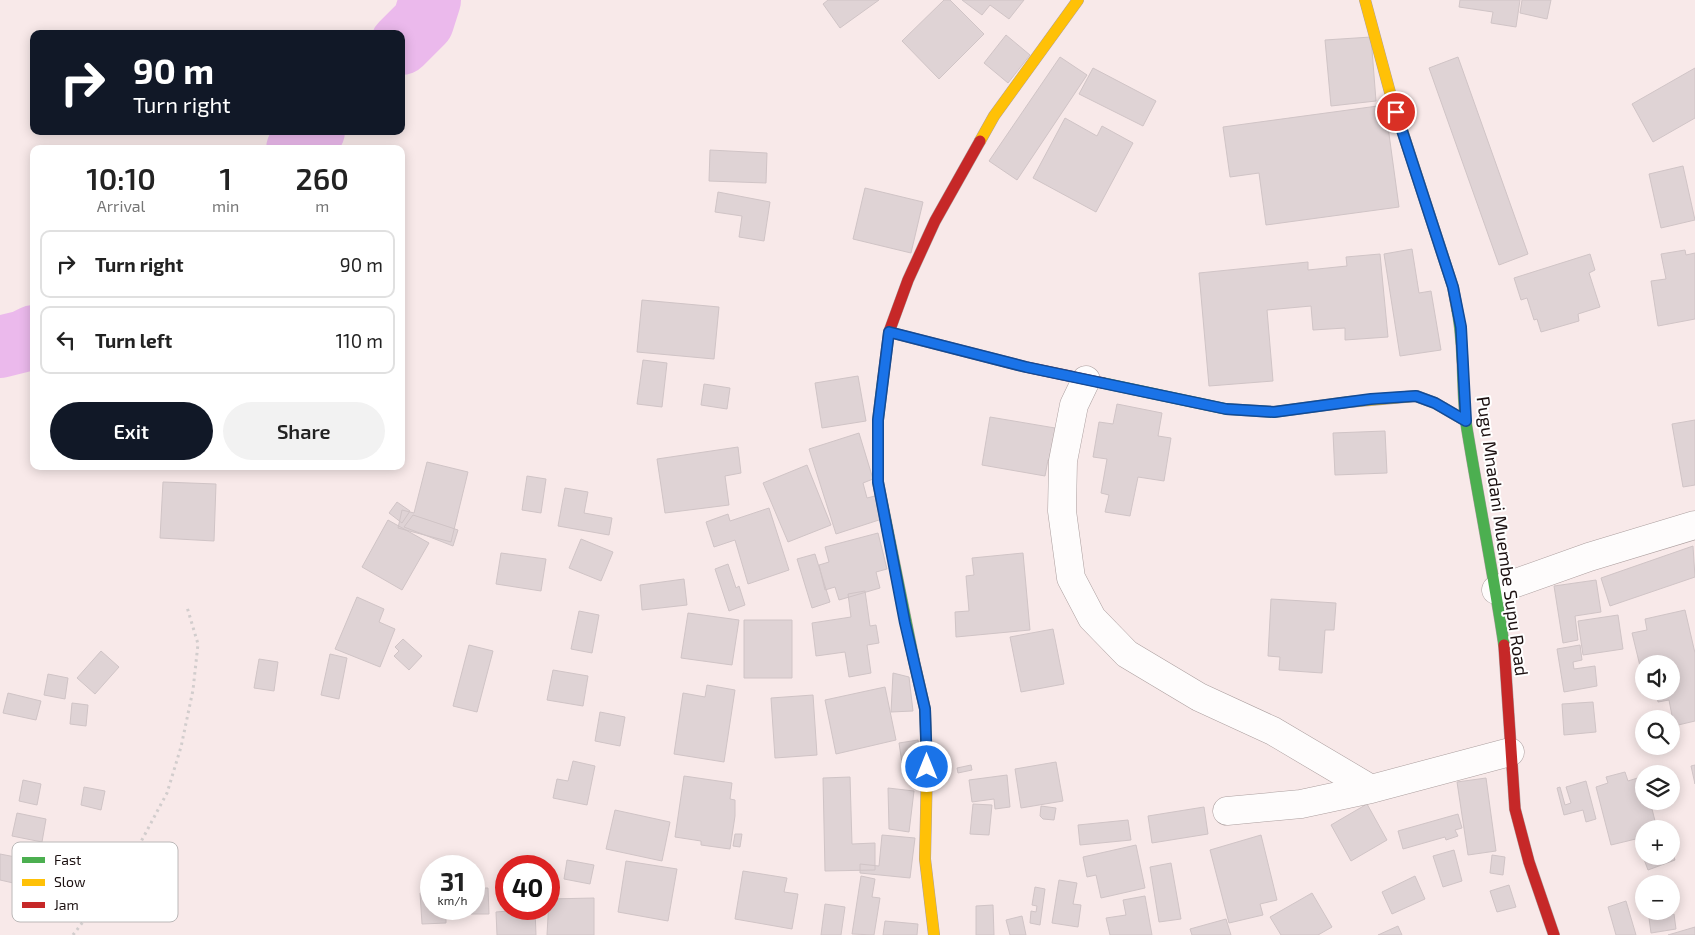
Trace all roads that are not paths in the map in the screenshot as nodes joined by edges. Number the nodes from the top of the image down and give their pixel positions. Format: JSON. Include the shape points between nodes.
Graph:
{"nodes":[{"id":1,"x":1078,"y":0,"type":"edge"},
{"id":2,"x":1365,"y":0,"type":"edge"},
{"id":3,"x":889,"y":332,"type":"junction"},
{"id":4,"x":1086,"y":380,"type":"junction"},
{"id":5,"x":1466,"y":421,"type":"junction"},
{"id":6,"x":1695,"y":525,"type":"edge"},
{"id":7,"x":1496,"y":590,"type":"junction"},
{"id":8,"x":1510,"y":752,"type":"junction"},
{"id":9,"x":1371,"y":789,"type":"junction"},
{"id":10,"x":1227,"y":811,"type":"dead end"},
{"id":11,"x":934,"y":935,"type":"edge"},
{"id":12,"x":1554,"y":935,"type":"edge"}],
"edges":[{"from":1,"to":3,"type":"street","via":[[994,116],[935,222],[908,280]]},
{"from":2,"to":5,"type":"street","name":"Pugu Mnadani Muembe Supu Road","via":[[1391,96],[1453,287],[1461,327]]},
{"from":3,"to":4,"type":"street"},
{"from":3,"to":11,"type":"street","via":[[878,420],[878,482],[925,709],[925,859]]},
{"from":4,"to":5,"type":"street","via":[[1192,403],[1274,412],[1416,396]]},
{"from":4,"to":9,"type":"street","via":[[1074,406],[1063,460],[1062,511],[1071,578],[1092,618],[1127,654],[1199,697],[1273,731]]},
{"from":5,"to":7,"type":"street","name":"Pugu Mnadani Muembe Supu Road"},
{"from":6,"to":7,"type":"street"},
{"from":7,"to":8,"type":"street","name":"Pugu Mnadani Muembe Supu Road","via":[[1506,650]]},
{"from":8,"to":9,"type":"street"},
{"from":8,"to":12,"type":"street","name":"Pugu Mnadani Muembe Supu Road","via":[[1515,809],[1528,862]]},
{"from":9,"to":10,"type":"street","via":[[1301,804]]}]}
